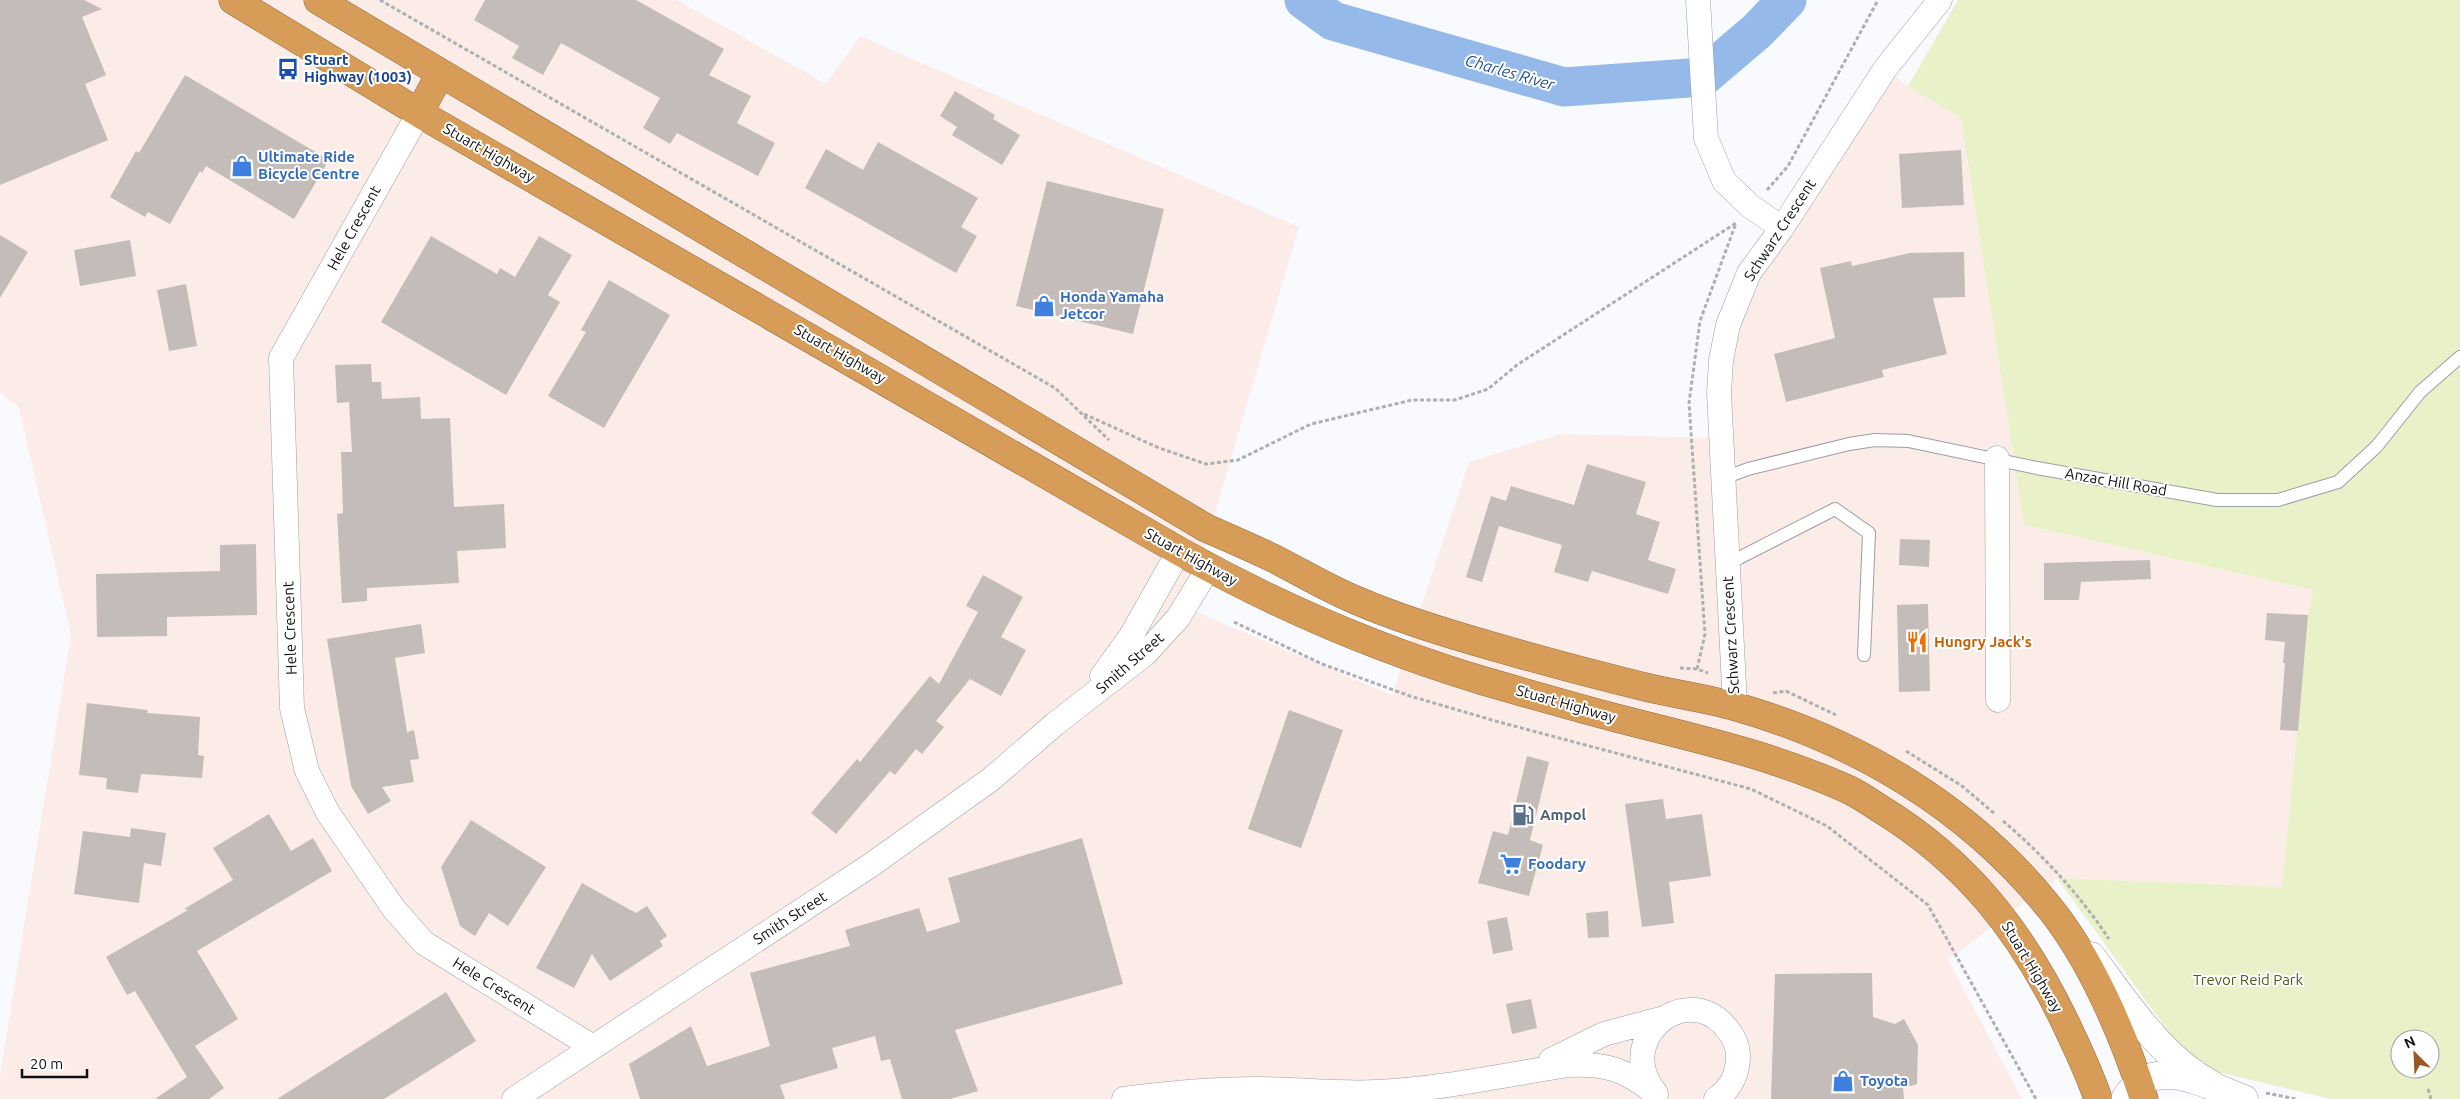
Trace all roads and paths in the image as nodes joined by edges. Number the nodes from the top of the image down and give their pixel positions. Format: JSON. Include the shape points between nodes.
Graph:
{"nodes":[{"id":1,"x":233,"y":0,"type":"edge"},
{"id":2,"x":318,"y":0,"type":"edge"},
{"id":3,"x":380,"y":0,"type":"edge"},
{"id":4,"x":1698,"y":0,"type":"edge"},
{"id":5,"x":1940,"y":0,"type":"edge"},
{"id":6,"x":440,"y":74,"type":"junction"},
{"id":7,"x":419,"y":113,"type":"junction"},
{"id":8,"x":1736,"y":223,"type":"dead end"},
{"id":9,"x":1782,"y":228,"type":"junction"},
{"id":10,"x":2460,"y":357,"type":"edge"},
{"id":11,"x":1081,"y":413,"type":"junction"},
{"id":12,"x":1114,"y":445,"type":"dead end"},
{"id":13,"x":1997,"y":458,"type":"junction"},
{"id":14,"x":1724,"y":478,"type":"junction"},
{"id":15,"x":1195,"y":521,"type":"junction"},
{"id":16,"x":1224,"y":536,"type":"junction"},
{"id":17,"x":1179,"y":551,"type":"junction"},
{"id":18,"x":1727,"y":566,"type":"junction"},
{"id":19,"x":1209,"y":568,"type":"junction"},
{"id":20,"x":1234,"y":622,"type":"dead end"},
{"id":21,"x":1864,"y":655,"type":"dead end"},
{"id":22,"x":1678,"y":668,"type":"dead end"},
{"id":23,"x":1735,"y":695,"type":"junction"},
{"id":24,"x":1998,"y":700,"type":"dead end"},
{"id":25,"x":1842,"y":718,"type":"dead end"},
{"id":26,"x":1056,"y":724,"type":"junction"},
{"id":27,"x":1722,"y":744,"type":"junction"},
{"id":28,"x":1900,"y":748,"type":"dead end"},
{"id":29,"x":2051,"y":910,"type":"junction"},
{"id":30,"x":2111,"y":941,"type":"dead end"},
{"id":31,"x":1664,"y":1018,"type":"junction"},
{"id":32,"x":593,"y":1047,"type":"junction"},
{"id":33,"x":2076,"y":1047,"type":"junction"},
{"id":34,"x":1509,"y":1074,"type":"junction"},
{"id":35,"x":1735,"y":1076,"type":"junction"},
{"id":36,"x":2211,"y":1084,"type":"junction"},
{"id":37,"x":2428,"y":1089,"type":"dead end"},
{"id":38,"x":2133,"y":1095,"type":"edge"},
{"id":39,"x":1660,"y":1096,"type":"edge"},
{"id":40,"x":514,"y":1099,"type":"edge"},
{"id":41,"x":1124,"y":1099,"type":"edge"},
{"id":42,"x":1716,"y":1099,"type":"edge"},
{"id":43,"x":1728,"y":1099,"type":"edge"},
{"id":44,"x":2036,"y":1099,"type":"edge"},
{"id":45,"x":2098,"y":1099,"type":"edge"},
{"id":46,"x":2244,"y":1099,"type":"edge"},
{"id":47,"x":2430,"y":1099,"type":"edge"}],
"edges":[{"from":1,"to":7,"type":"highway","name":"Stuart Highway"},
{"from":2,"to":6,"type":"highway"},
{"from":3,"to":11,"type":"path","via":[[1055,388]]},
{"from":4,"to":9,"type":"street","via":[[1706,138],[1724,181],[1750,206]]},
{"from":5,"to":9,"type":"street","name":"Schwarz Crescent","via":[[1885,69]]},
{"from":6,"to":7,"type":"highway"},
{"from":6,"to":15,"type":"highway"},
{"from":7,"to":17,"type":"highway","name":"Stuart Highway"},
{"from":7,"to":32,"type":"street","name":"Hele Crescent","via":[[281,358],[292,708],[307,771],[328,813],[394,909],[424,943]]},
{"from":8,"to":11,"type":"path","via":[[1525,360],[1488,389],[1455,400],[1412,400],[1311,424],[1238,460],[1206,464],[1159,448]]},
{"from":9,"to":14,"type":"street","name":"Schwarz Crescent","via":[[1749,273],[1728,325],[1719,393]]},
{"from":10,"to":13,"type":"lane","name":"Anzac Hill Road","via":[[2420,392],[2377,446],[2338,482],[2278,500],[2217,500]]},
{"from":11,"to":12,"type":"path"},
{"from":13,"to":14,"type":"lane","name":"Anzac Hill Road","via":[[1908,441],[1875,440],[1819,451]]},
{"from":13,"to":24,"type":"street"},
{"from":14,"to":18,"type":"street","name":"Schwarz Crescent"},
{"from":15,"to":16,"type":"highway"},
{"from":15,"to":17,"type":"highway"},
{"from":16,"to":19,"type":"highway"},
{"from":16,"to":23,"type":"highway","via":[[1357,601],[1432,628],[1641,686]]},
{"from":17,"to":19,"type":"highway","name":"Stuart Highway"},
{"from":17,"to":26,"type":"street","name":"Smith Street","via":[[1118,657]]},
{"from":18,"to":21,"type":"lane","via":[[1835,509],[1869,533]]},
{"from":18,"to":23,"type":"street","name":"Schwarz Crescent"},
{"from":19,"to":26,"type":"street","name":"Smith Street","via":[[1178,618],[1151,648]]},
{"from":19,"to":27,"type":"highway","name":"Stuart Highway","via":[[1280,605],[1377,646],[1483,681]]},
{"from":20,"to":44,"type":"path","via":[[1322,664],[1410,696],[1751,789],[1826,826],[1928,905]]},
{"from":22,"to":23,"type":"path","via":[[1696,669]]},
{"from":23,"to":25,"type":"path","via":[[1786,691]]},
{"from":23,"to":27,"type":"highway"},
{"from":23,"to":29,"type":"highway","via":[[1909,781],[1976,832],[2015,868]]},
{"from":26,"to":32,"type":"street","name":"Smith Street","via":[[933,823]]},
{"from":27,"to":33,"type":"highway","name":"Stuart Highway","via":[[1794,766],[1849,790],[1933,844],[1974,883],[2018,936],[2057,1005]]},
{"from":28,"to":30,"type":"path","via":[[1962,786],[2032,846],[2095,917]]},
{"from":29,"to":36,"type":"main road","via":[[2079,940],[2168,1052]]},
{"from":29,"to":38,"type":"highway","via":[[2089,969],[2117,1028]]},
{"from":31,"to":34,"type":"street","via":[[1604,1034],[1572,1052]]},
{"from":31,"to":35,"type":"street","via":[[1674,1013],[1698,1011],[1720,1021],[1734,1039],[1738,1052]]},
{"from":31,"to":39,"type":"street","via":[[1648,1034],[1642,1059],[1644,1073]]},
{"from":32,"to":40,"type":"street","name":"Smith Street"},
{"from":33,"to":38,"type":"main road","via":[[2101,1076]]},
{"from":33,"to":45,"type":"highway","name":"Stuart Highway"},
{"from":34,"to":39,"type":"street","via":[[1568,1064],[1600,1065],[1628,1074]]},
{"from":34,"to":41,"type":"street","via":[[1398,1091],[1256,1089]]},
{"from":35,"to":42,"type":"street","via":[[1730,1086]]},
{"from":35,"to":43,"type":"street"},
{"from":36,"to":38,"type":"main road","via":[[2176,1075],[2160,1076]]},
{"from":36,"to":46,"type":"main road"},
{"from":37,"to":47,"type":"path"}]}
